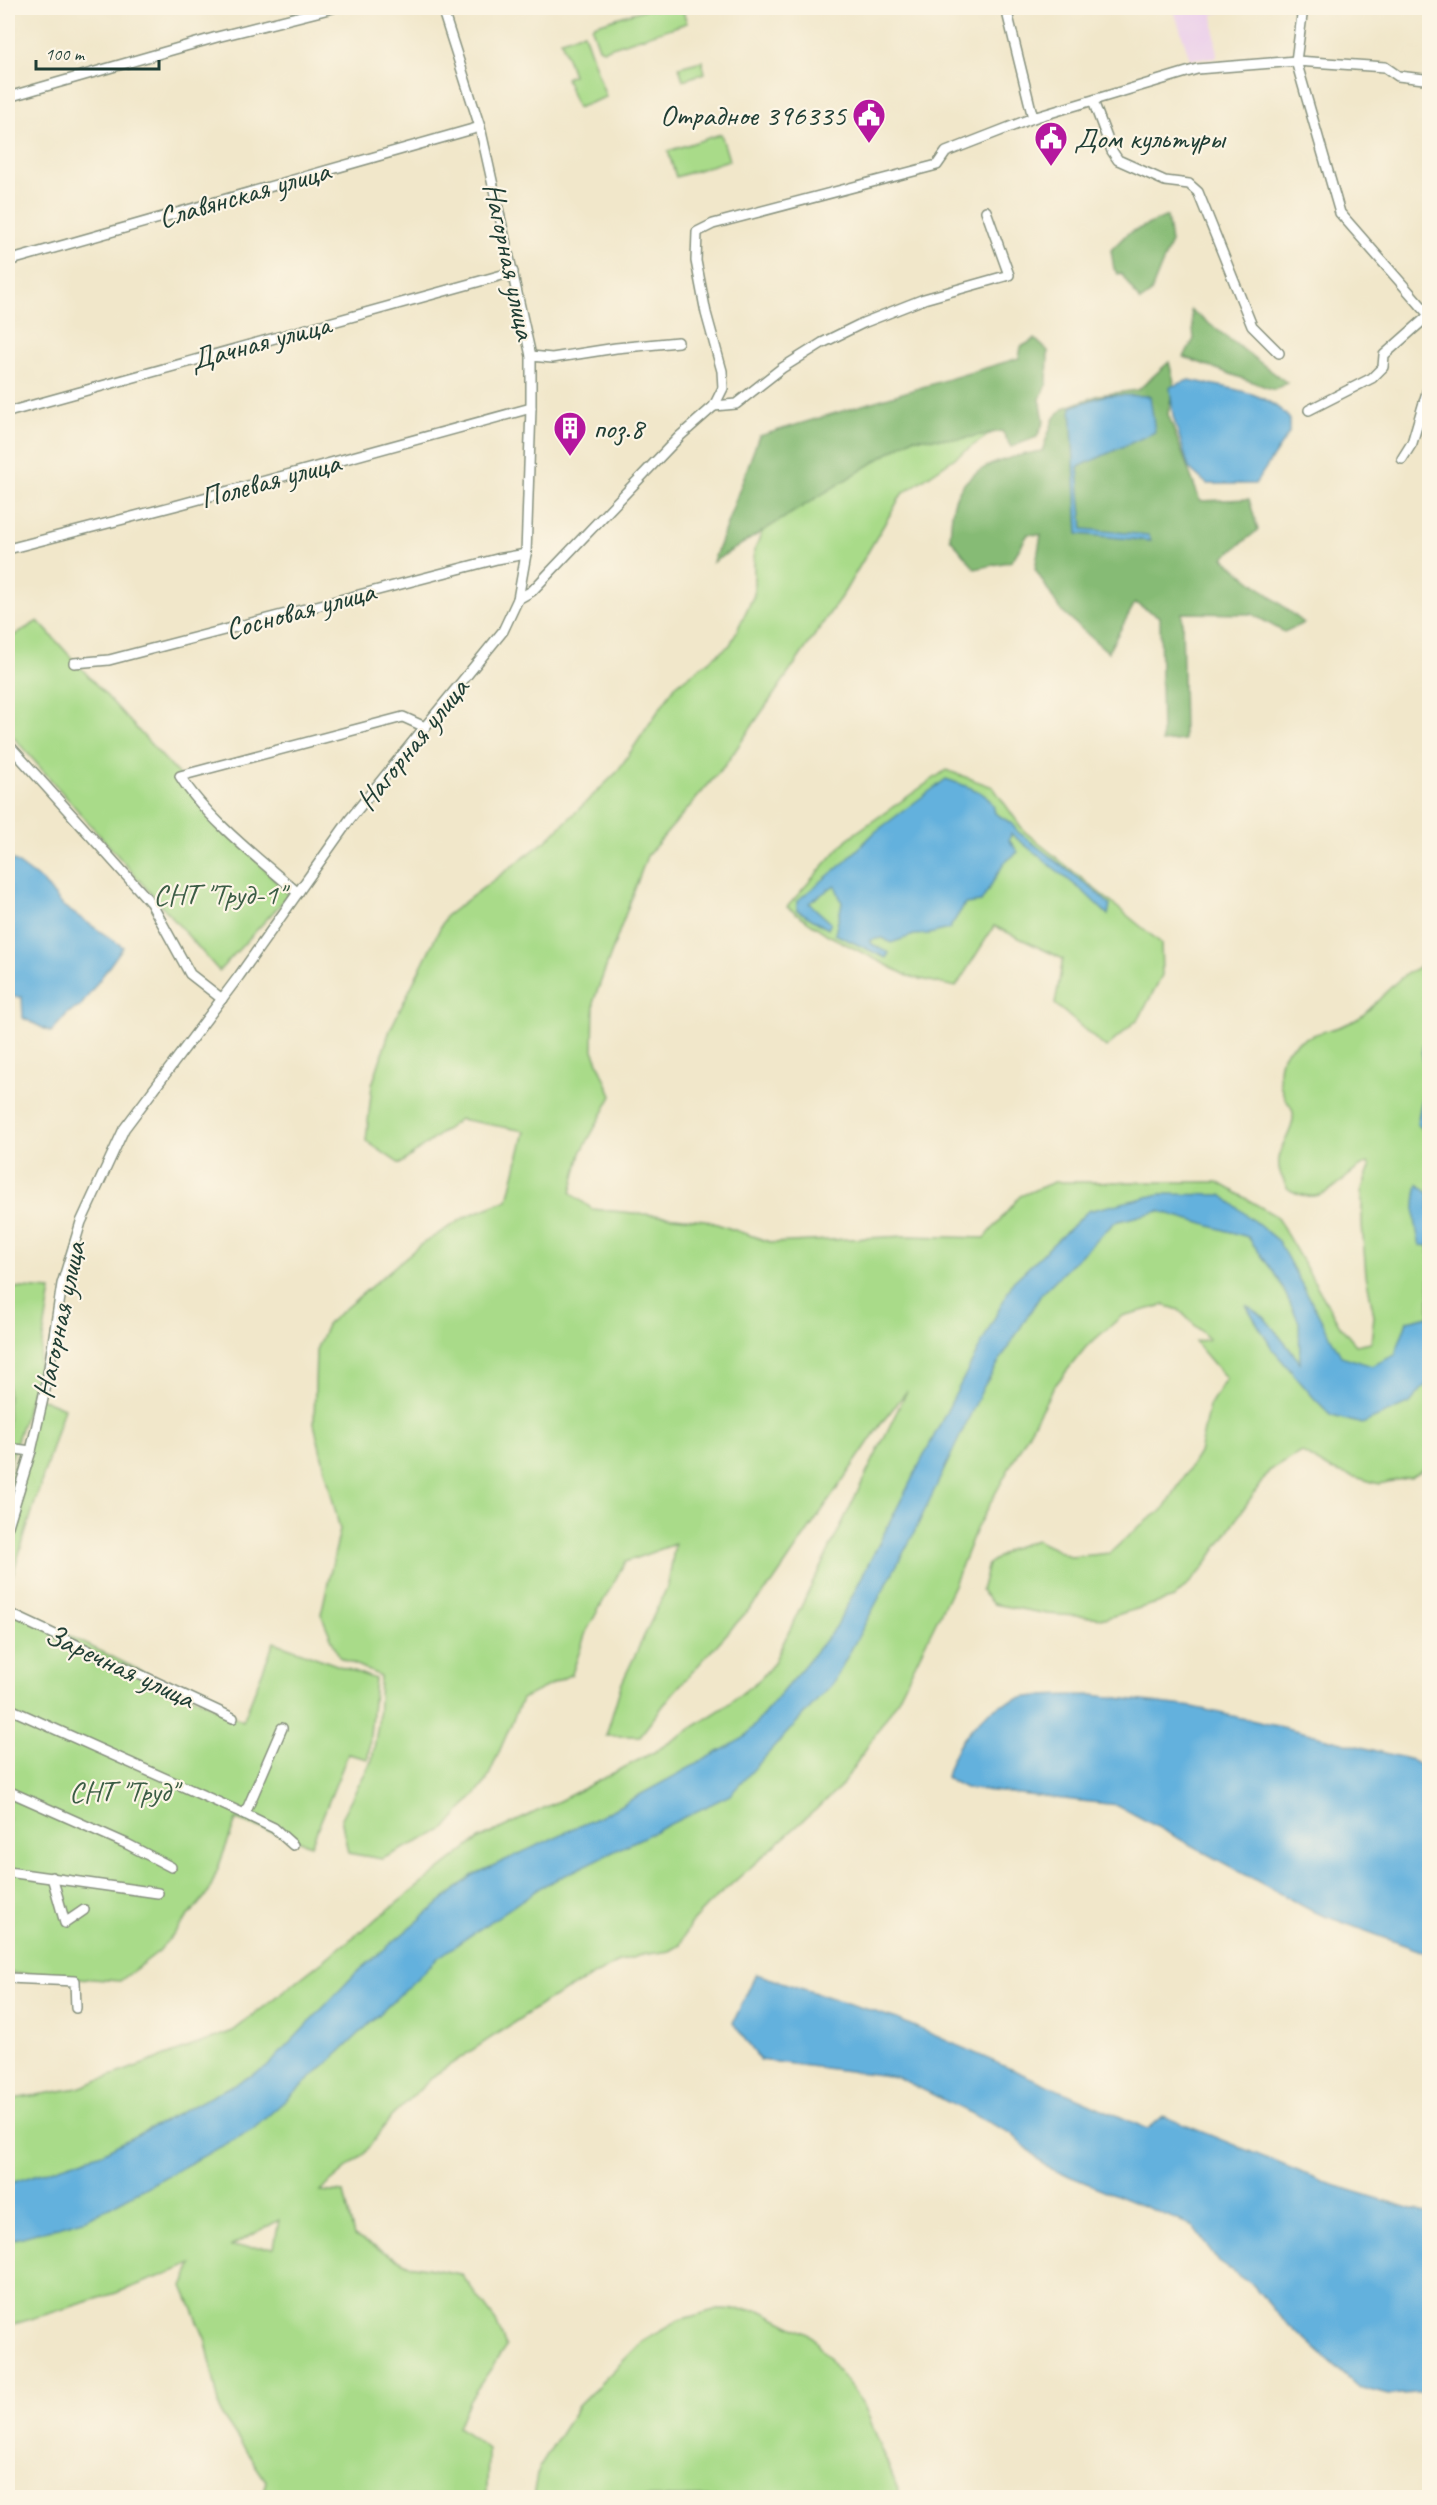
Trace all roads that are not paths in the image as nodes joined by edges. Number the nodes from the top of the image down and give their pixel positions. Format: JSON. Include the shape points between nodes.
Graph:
{"nodes":[{"id":1,"x":333,"y":8,"type":"edge"},
{"id":2,"x":442,"y":8,"type":"edge"},
{"id":3,"x":1006,"y":8,"type":"edge"},
{"id":4,"x":1304,"y":8,"type":"edge"},
{"id":5,"x":1296,"y":61,"type":"junction"},
{"id":6,"x":1424,"y":79,"type":"dead end"},
{"id":7,"x":8,"y":97,"type":"edge"},
{"id":8,"x":1093,"y":101,"type":"junction"},
{"id":9,"x":1033,"y":118,"type":"junction"},
{"id":10,"x":480,"y":126,"type":"junction"},
{"id":11,"x":986,"y":211,"type":"dead end"},
{"id":12,"x":8,"y":261,"type":"edge"},
{"id":13,"x":513,"y":272,"type":"junction"},
{"id":14,"x":1429,"y":316,"type":"edge"},
{"id":15,"x":678,"y":342,"type":"dead end"},
{"id":16,"x":1279,"y":353,"type":"dead end"},
{"id":17,"x":531,"y":356,"type":"junction"},
{"id":18,"x":1430,"y":382,"type":"edge"},
{"id":19,"x":714,"y":406,"type":"junction"},
{"id":20,"x":531,"y":408,"type":"junction"},
{"id":21,"x":1309,"y":410,"type":"dead end"},
{"id":22,"x":8,"y":412,"type":"edge"},
{"id":23,"x":1402,"y":459,"type":"dead end"},
{"id":24,"x":8,"y":549,"type":"edge"},
{"id":25,"x":526,"y":554,"type":"junction"},
{"id":26,"x":518,"y":599,"type":"junction"},
{"id":27,"x":74,"y":663,"type":"dead end"},
{"id":28,"x":425,"y":727,"type":"junction"},
{"id":29,"x":8,"y":744,"type":"edge"},
{"id":30,"x":298,"y":893,"type":"junction"},
{"id":31,"x":222,"y":999,"type":"junction"},
{"id":32,"x":8,"y":1448,"type":"edge"},
{"id":33,"x":31,"y":1451,"type":"junction"},
{"id":34,"x":8,"y":1526,"type":"edge"},
{"id":35,"x":8,"y":1613,"type":"edge"},
{"id":36,"x":8,"y":1708,"type":"edge"},
{"id":37,"x":233,"y":1718,"type":"dead end"},
{"id":38,"x":282,"y":1728,"type":"dead end"},
{"id":39,"x":8,"y":1791,"type":"edge"},
{"id":40,"x":245,"y":1814,"type":"junction"},
{"id":41,"x":293,"y":1845,"type":"dead end"},
{"id":42,"x":171,"y":1867,"type":"dead end"},
{"id":43,"x":8,"y":1872,"type":"edge"},
{"id":44,"x":52,"y":1877,"type":"junction"},
{"id":45,"x":158,"y":1893,"type":"dead end"},
{"id":46,"x":84,"y":1910,"type":"dead end"},
{"id":47,"x":8,"y":1978,"type":"edge"},
{"id":48,"x":75,"y":2008,"type":"dead end"}],
"edges":[{"from":1,"to":7,"type":"street"},
{"from":2,"to":10,"type":"street","name":"Нагорная улица"},
{"from":3,"to":9,"type":"street"},
{"from":4,"to":5,"type":"street"},
{"from":5,"to":6,"type":"street","via":[[1385,67],[1398,76]]},
{"from":5,"to":8,"type":"street","via":[[1197,69]]},
{"from":5,"to":14,"type":"street","via":[[1340,213]]},
{"from":8,"to":9,"type":"street"},
{"from":8,"to":16,"type":"street","via":[[1118,160],[1165,181],[1189,183],[1198,192],[1252,326]]},
{"from":9,"to":19,"type":"street","via":[[946,152],[937,165],[714,224],[697,232],[696,261],[722,371],[723,388]]},
{"from":10,"to":12,"type":"street","name":"Славянская улица"},
{"from":10,"to":13,"type":"street","name":"Нагорная улица"},
{"from":11,"to":19,"type":"street","via":[[1009,275],[873,319],[822,343],[736,404]]},
{"from":13,"to":17,"type":"street","name":"Нагорная улица"},
{"from":13,"to":22,"type":"street","name":"Дачная улица"},
{"from":14,"to":21,"type":"street","via":[[1384,355],[1383,367],[1372,378]]},
{"from":15,"to":17,"type":"street","via":[[552,358]]},
{"from":17,"to":20,"type":"street","name":"Нагорная улица"},
{"from":18,"to":23,"type":"street","via":[[1412,443]]},
{"from":19,"to":26,"type":"street","via":[[680,436],[532,591]]},
{"from":20,"to":24,"type":"street","name":"Полевая улица"},
{"from":20,"to":25,"type":"street","name":"Нагорная улица"},
{"from":25,"to":26,"type":"street","name":"Нагорная улица"},
{"from":25,"to":27,"type":"street","name":"Сосновая улица","via":[[486,561],[109,660]]},
{"from":26,"to":28,"type":"street","name":"Нагорная улица","via":[[503,631]]},
{"from":28,"to":30,"type":"street","name":"Нагорная улица","via":[[350,819]]},
{"from":28,"to":30,"type":"street","via":[[403,717],[180,776],[234,837]]},
{"from":29,"to":31,"type":"street","via":[[151,903],[190,974]]},
{"from":30,"to":31,"type":"street","name":"Нагорная улица"},
{"from":31,"to":33,"type":"street","name":"Нагорная улица","via":[[124,1129],[81,1222],[62,1284]]},
{"from":32,"to":33,"type":"street"},
{"from":33,"to":34,"type":"street","name":"Нагорная улица"},
{"from":35,"to":37,"type":"street","name":"Заречная улица"},
{"from":36,"to":40,"type":"street"},
{"from":38,"to":40,"type":"street"},
{"from":39,"to":42,"type":"street"},
{"from":40,"to":41,"type":"street","via":[[274,1828]]},
{"from":43,"to":44,"type":"street"},
{"from":44,"to":45,"type":"street"},
{"from":44,"to":46,"type":"street","via":[[65,1923]]},
{"from":47,"to":48,"type":"street","via":[[75,1980]]}]}
